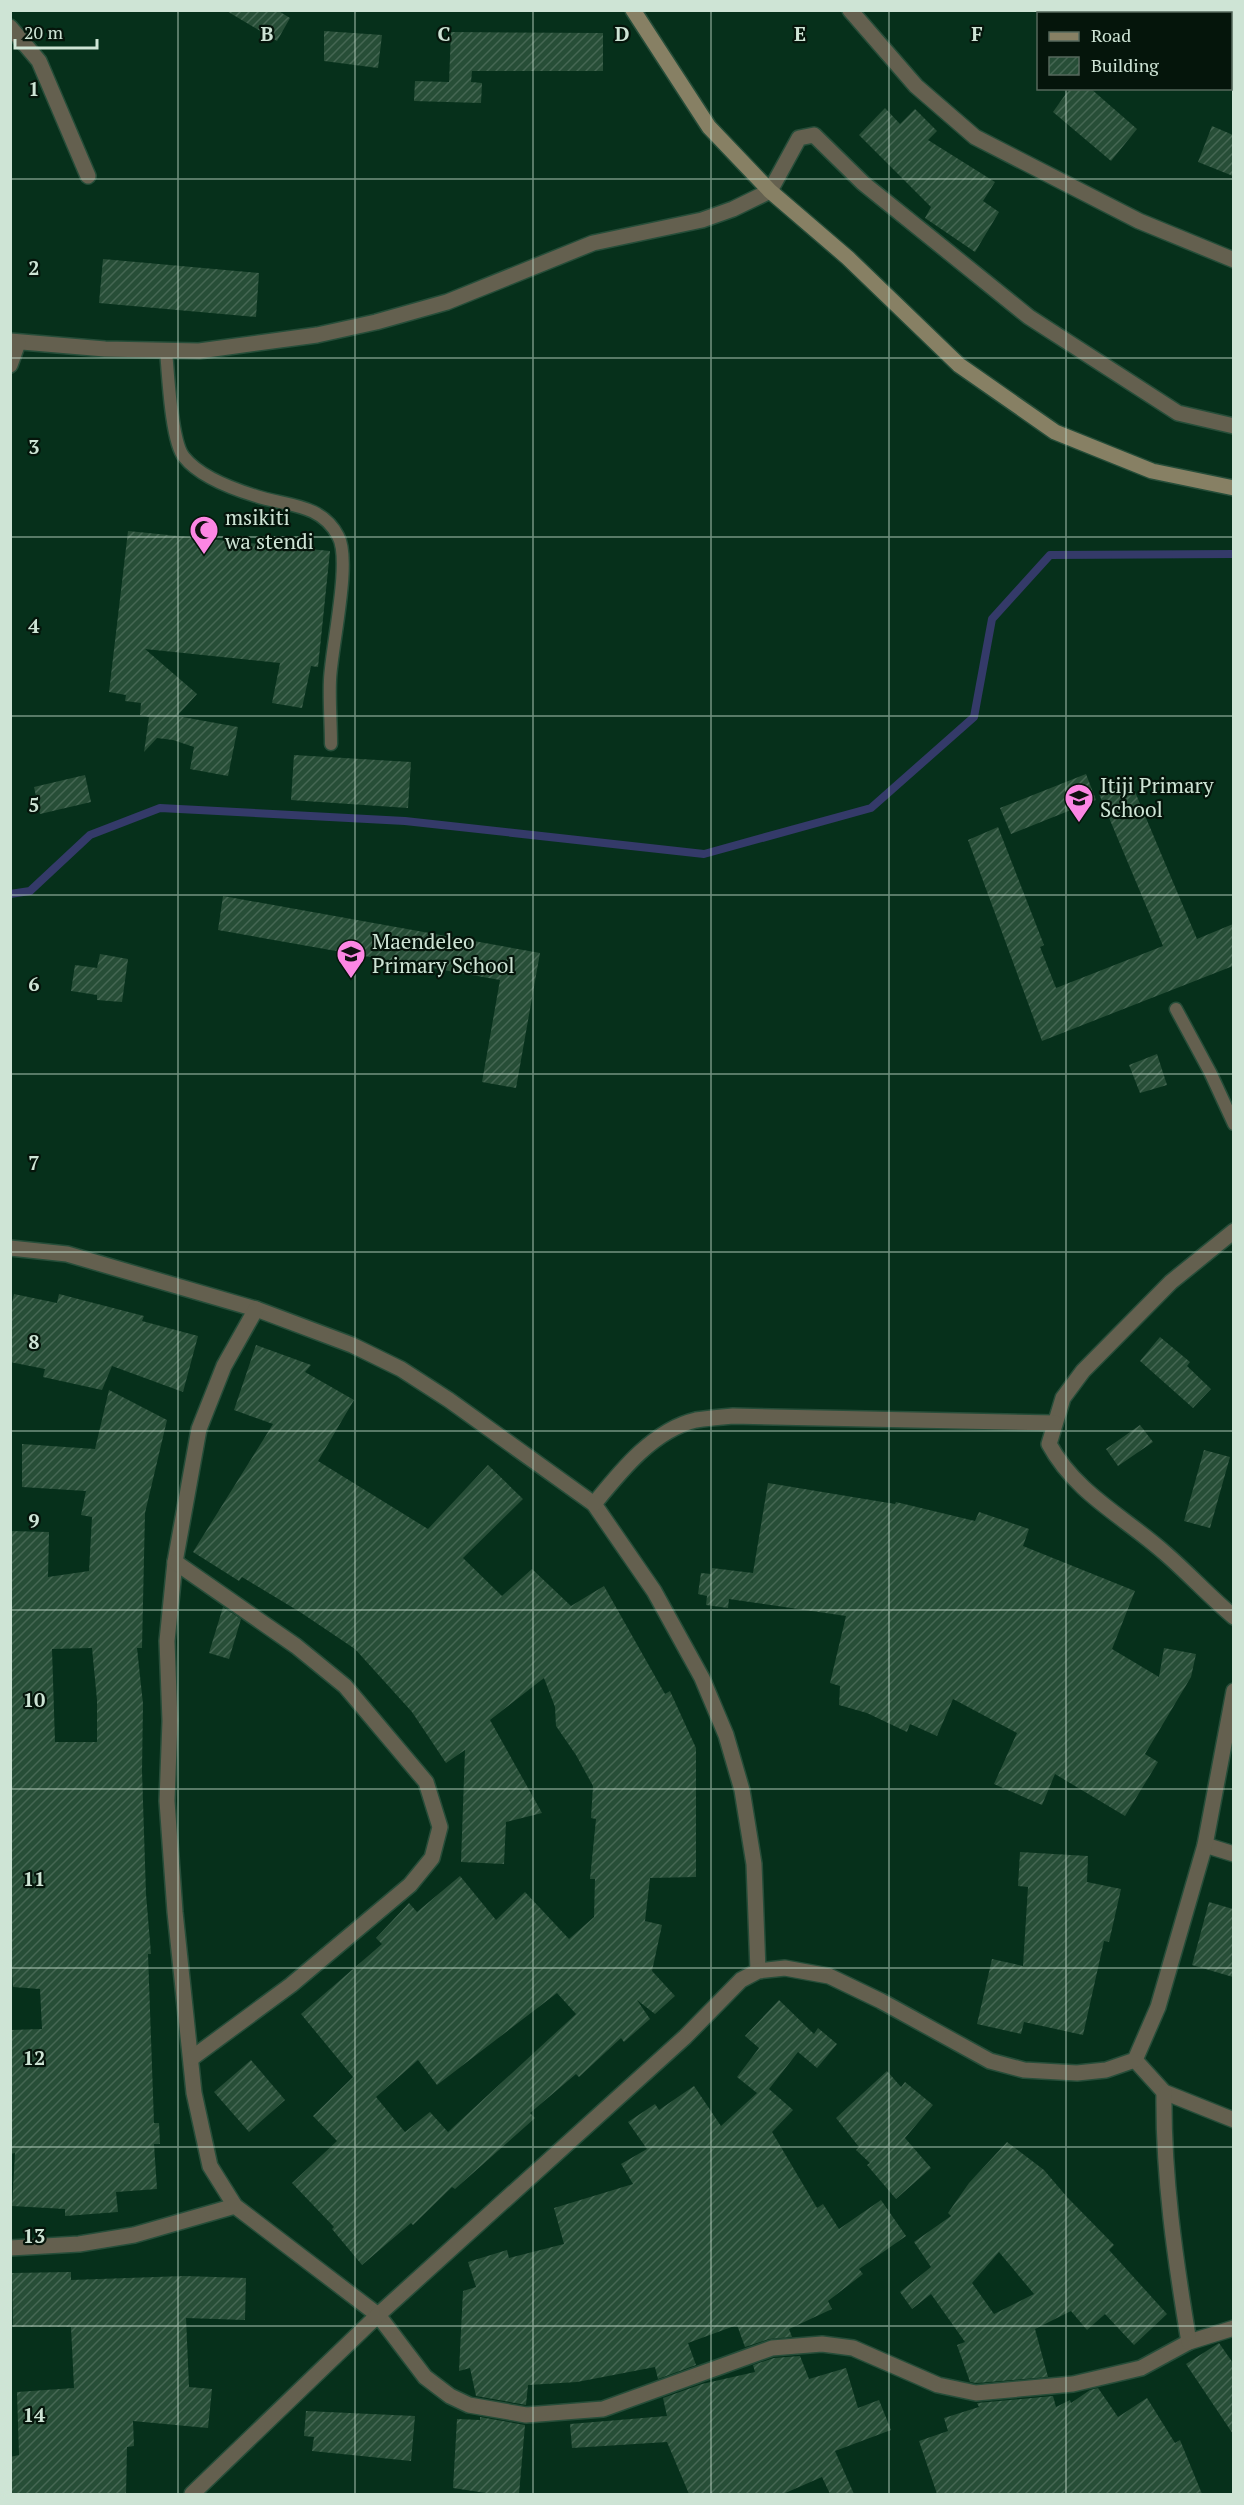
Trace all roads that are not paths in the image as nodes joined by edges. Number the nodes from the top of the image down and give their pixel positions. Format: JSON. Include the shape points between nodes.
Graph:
{"nodes":[{"id":1,"x":633,"y":10,"type":"edge"},
{"id":2,"x":850,"y":10,"type":"edge"},
{"id":3,"x":10,"y":27,"type":"edge"},
{"id":4,"x":88,"y":176,"type":"dead end"},
{"id":5,"x":770,"y":191,"type":"junction"},
{"id":6,"x":1233,"y":260,"type":"edge"},
{"id":7,"x":14,"y":342,"type":"edge"},
{"id":8,"x":166,"y":350,"type":"junction"},
{"id":9,"x":10,"y":365,"type":"edge"},
{"id":10,"x":1233,"y":426,"type":"edge"},
{"id":11,"x":1233,"y":488,"type":"edge"},
{"id":12,"x":331,"y":744,"type":"dead end"},
{"id":13,"x":1176,"y":1009,"type":"dead end"},
{"id":14,"x":1233,"y":1124,"type":"edge"},
{"id":15,"x":1233,"y":1231,"type":"edge"},
{"id":16,"x":10,"y":1248,"type":"edge"},
{"id":17,"x":256,"y":1309,"type":"junction"},
{"id":18,"x":1055,"y":1423,"type":"junction"},
{"id":19,"x":594,"y":1504,"type":"junction"},
{"id":20,"x":175,"y":1562,"type":"junction"},
{"id":21,"x":1233,"y":1617,"type":"edge"},
{"id":22,"x":1233,"y":1691,"type":"edge"},
{"id":23,"x":1205,"y":1845,"type":"junction"},
{"id":24,"x":1233,"y":1854,"type":"edge"},
{"id":25,"x":758,"y":1971,"type":"junction"},
{"id":26,"x":192,"y":2058,"type":"junction"},
{"id":27,"x":1135,"y":2060,"type":"junction"},
{"id":28,"x":1164,"y":2092,"type":"junction"},
{"id":29,"x":1233,"y":2120,"type":"edge"},
{"id":30,"x":235,"y":2206,"type":"junction"},
{"id":31,"x":10,"y":2248,"type":"edge"},
{"id":32,"x":378,"y":2315,"type":"junction"},
{"id":33,"x":1233,"y":2328,"type":"edge"},
{"id":34,"x":1189,"y":2342,"type":"junction"},
{"id":35,"x":192,"y":2494,"type":"edge"}],
"edges":[{"from":1,"to":5,"type":"main road","via":[[709,127]]},
{"from":2,"to":6,"type":"street","via":[[916,86],[975,137],[1139,220]]},
{"from":3,"to":4,"type":"street","via":[[39,61]]},
{"from":5,"to":8,"type":"street","via":[[702,220],[593,243],[447,302],[376,322],[270,342],[199,351]]},
{"from":5,"to":10,"type":"street","via":[[799,138],[814,135],[863,183],[1029,317],[1178,412]]},
{"from":5,"to":11,"type":"main road","via":[[848,258],[959,365],[1055,432],[1152,471]]},
{"from":7,"to":8,"type":"street"},
{"from":7,"to":9,"type":"street"},
{"from":8,"to":12,"type":"lane","via":[[174,428],[182,456],[202,472],[255,496],[306,507],[327,520],[340,537],[342,580],[330,679]]},
{"from":13,"to":14,"type":"lane"},
{"from":15,"to":18,"type":"street","via":[[1171,1282],[1083,1371],[1063,1398]]},
{"from":16,"to":17,"type":"street","via":[[68,1254]]},
{"from":17,"to":19,"type":"street","via":[[306,1326],[401,1369]]},
{"from":17,"to":20,"type":"street","via":[[224,1366],[199,1429]]},
{"from":18,"to":19,"type":"street","via":[[733,1416],[694,1420],[661,1436],[625,1467]]},
{"from":18,"to":21,"type":"street","via":[[1049,1444],[1060,1465],[1094,1499],[1166,1553]]},
{"from":19,"to":25,"type":"street","via":[[654,1591],[702,1678],[726,1735],[742,1790],[754,1864]]},
{"from":20,"to":26,"type":"street","via":[[167,1641],[167,1801]]},
{"from":20,"to":26,"type":"street","via":[[296,1646],[345,1686],[426,1782],[440,1827],[432,1858],[410,1885],[291,1985]]},
{"from":22,"to":23,"type":"street"},
{"from":23,"to":24,"type":"street"},
{"from":23,"to":27,"type":"street","via":[[1158,2007]]},
{"from":25,"to":27,"type":"street","via":[[785,1968],[829,1976],[990,2061],[1024,2070],[1077,2073],[1106,2070]]},
{"from":25,"to":32,"type":"street","via":[[741,1980],[685,2037]]},
{"from":26,"to":30,"type":"street","via":[[198,2116],[210,2166]]},
{"from":27,"to":28,"type":"street"},
{"from":28,"to":29,"type":"street"},
{"from":28,"to":34,"type":"street","via":[[1163,2151]]},
{"from":30,"to":31,"type":"street","via":[[134,2235],[79,2244]]},
{"from":30,"to":32,"type":"street"},
{"from":32,"to":34,"type":"street","via":[[425,2377],[450,2396],[486,2409],[526,2415],[603,2409],[772,2348],[800,2344],[853,2348],[938,2385],[976,2393],[1073,2384],[1141,2368]]},
{"from":32,"to":35,"type":"street"},
{"from":33,"to":34,"type":"street"}]}
